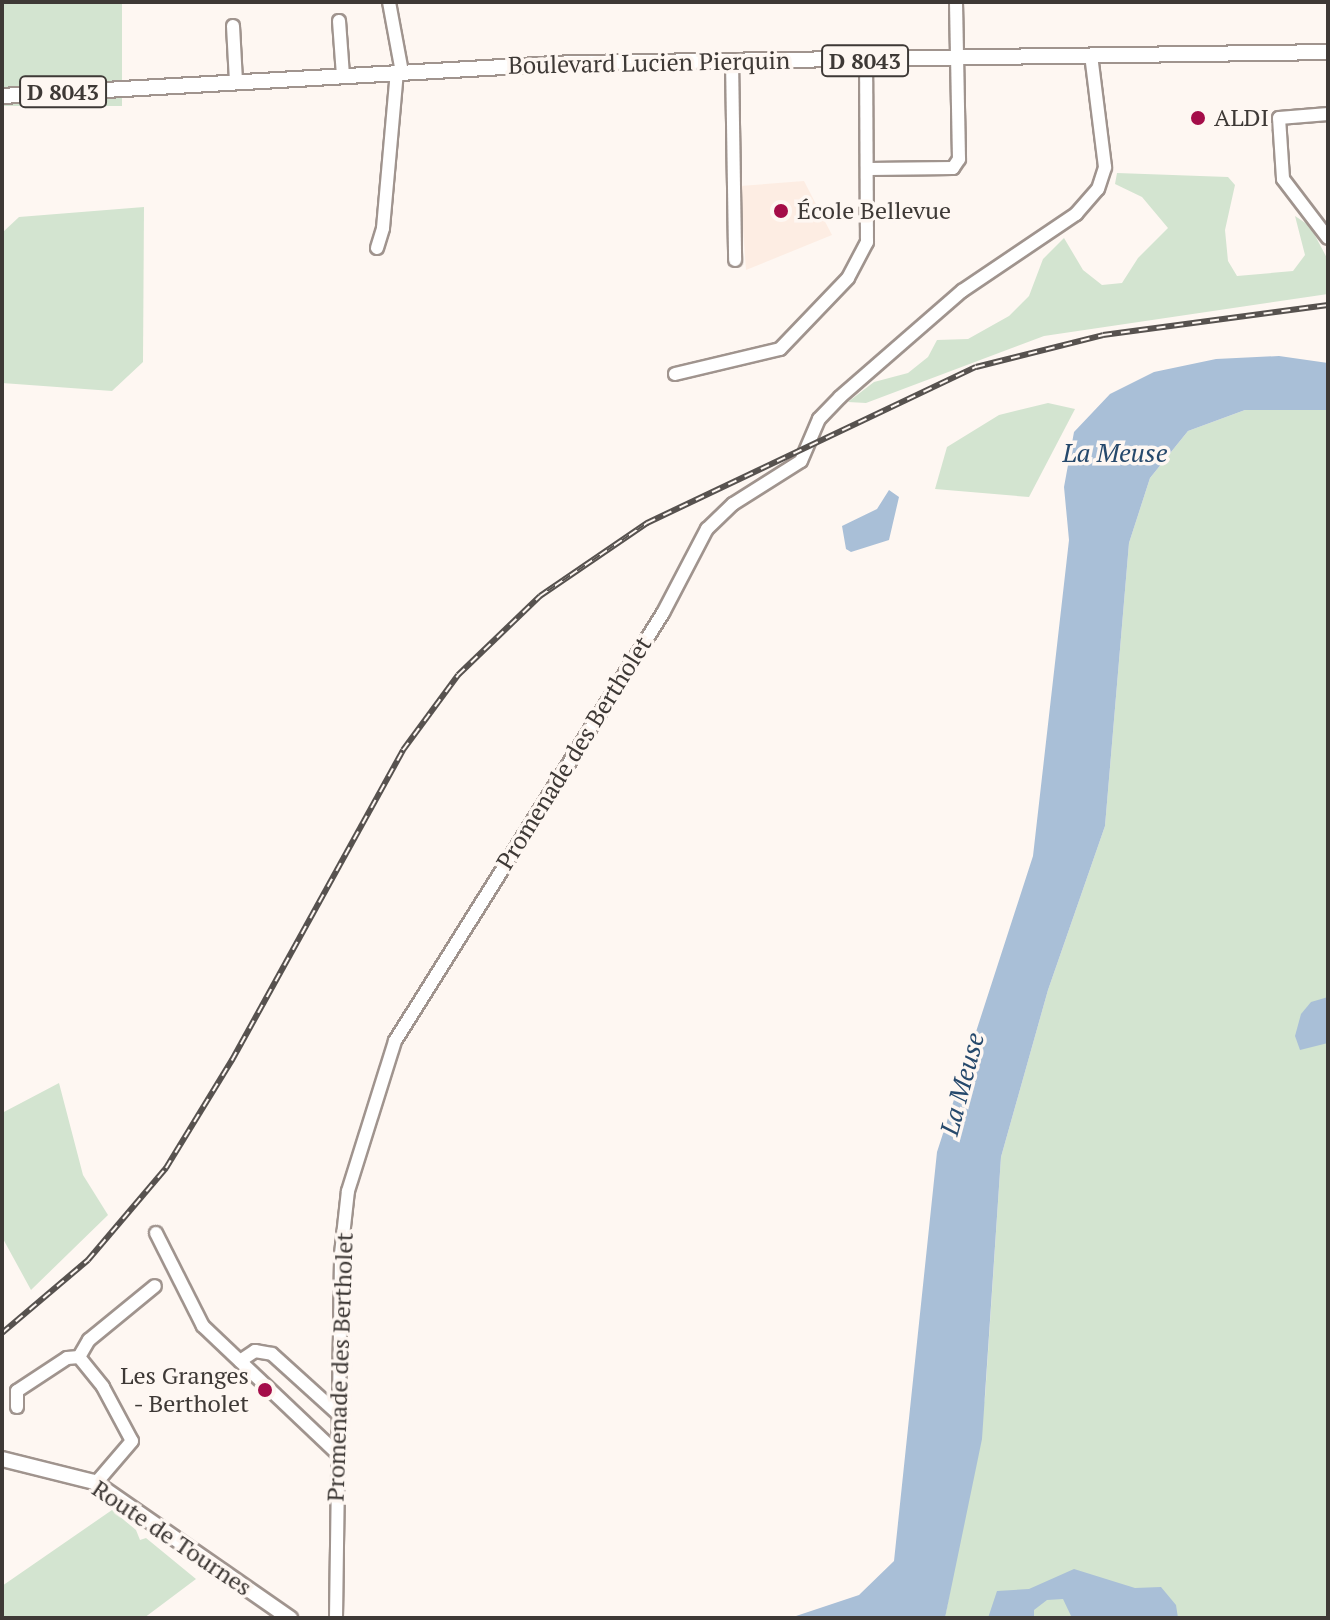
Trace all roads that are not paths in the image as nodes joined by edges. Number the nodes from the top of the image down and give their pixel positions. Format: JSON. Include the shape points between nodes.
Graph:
{"nodes":[{"id":1,"x":389,"y":2,"type":"edge"},
{"id":2,"x":956,"y":2,"type":"edge"},
{"id":3,"x":339,"y":21,"type":"dead end"},
{"id":4,"x":233,"y":26,"type":"dead end"},
{"id":5,"x":1328,"y":52,"type":"edge"},
{"id":6,"x":1091,"y":55,"type":"junction"},
{"id":7,"x":957,"y":59,"type":"junction"},
{"id":8,"x":732,"y":60,"type":"junction"},
{"id":9,"x":866,"y":61,"type":"junction"},
{"id":10,"x":400,"y":72,"type":"junction"},
{"id":11,"x":343,"y":76,"type":"junction"},
{"id":12,"x":236,"y":81,"type":"junction"},
{"id":13,"x":2,"y":96,"type":"edge"},
{"id":14,"x":1328,"y":114,"type":"edge"},
{"id":15,"x":869,"y":169,"type":"junction"},
{"id":16,"x":1328,"y":238,"type":"edge"},
{"id":17,"x":377,"y":248,"type":"dead end"},
{"id":18,"x":735,"y":260,"type":"dead end"},
{"id":19,"x":675,"y":374,"type":"dead end"},
{"id":20,"x":156,"y":1233,"type":"dead end"},
{"id":21,"x":155,"y":1286,"type":"dead end"},
{"id":22,"x":79,"y":1357,"type":"junction"},
{"id":23,"x":240,"y":1361,"type":"junction"},
{"id":24,"x":17,"y":1407,"type":"dead end"},
{"id":25,"x":336,"y":1412,"type":"junction"},
{"id":26,"x":336,"y":1452,"type":"junction"},
{"id":27,"x":2,"y":1459,"type":"edge"},
{"id":28,"x":96,"y":1483,"type":"junction"},
{"id":29,"x":290,"y":1618,"type":"edge"},
{"id":30,"x":336,"y":1618,"type":"edge"}],
"edges":[{"from":1,"to":10,"type":"street"},
{"from":2,"to":7,"type":"street"},
{"from":3,"to":11,"type":"street"},
{"from":4,"to":12,"type":"street"},
{"from":5,"to":6,"type":"main road","name":"Boulevard Lucien Pierquin","number":"D 8043"},
{"from":6,"to":7,"type":"main road","name":"Boulevard Lucien Pierquin","number":"D 8043"},
{"from":6,"to":25,"type":"street","name":"Promenade des Bertholet","via":[[1105,167],[1098,189],[1076,214],[962,291],[840,397],[819,419],[801,461],[733,504],[707,529],[663,613],[395,1041],[348,1191]]},
{"from":7,"to":9,"type":"main road","name":"Boulevard Lucien Pierquin","number":"D 8043"},
{"from":7,"to":15,"type":"street","via":[[959,159],[953,168]]},
{"from":8,"to":9,"type":"main road","name":"Boulevard Lucien Pierquin","number":"D 8043"},
{"from":8,"to":10,"type":"main road","name":"Boulevard Lucien Pierquin","number":"D 8043"},
{"from":8,"to":18,"type":"street"},
{"from":9,"to":15,"type":"street"},
{"from":10,"to":11,"type":"main road","number":"D 8043"},
{"from":10,"to":17,"type":"street"},
{"from":11,"to":12,"type":"main road","number":"D 8043"},
{"from":12,"to":13,"type":"main road","number":"D 8043"},
{"from":14,"to":16,"type":"street","via":[[1279,118],[1283,179]]},
{"from":15,"to":19,"type":"street","via":[[867,242],[848,278],[780,349]]},
{"from":20,"to":23,"type":"street","via":[[203,1326]]},
{"from":21,"to":22,"type":"street","via":[[89,1340]]},
{"from":22,"to":24,"type":"street","via":[[67,1358],[17,1391]]},
{"from":22,"to":28,"type":"street","via":[[103,1387],[132,1441]]},
{"from":23,"to":25,"type":"street","via":[[255,1351],[272,1354]]},
{"from":23,"to":26,"type":"street"},
{"from":25,"to":26,"type":"street","name":"Promenade des Bertholet"},
{"from":26,"to":30,"type":"street","name":"Promenade des Bertholet"},
{"from":27,"to":28,"type":"main road","name":"Route de Tournes"},
{"from":28,"to":29,"type":"main road","name":"Route de Tournes"}]}
